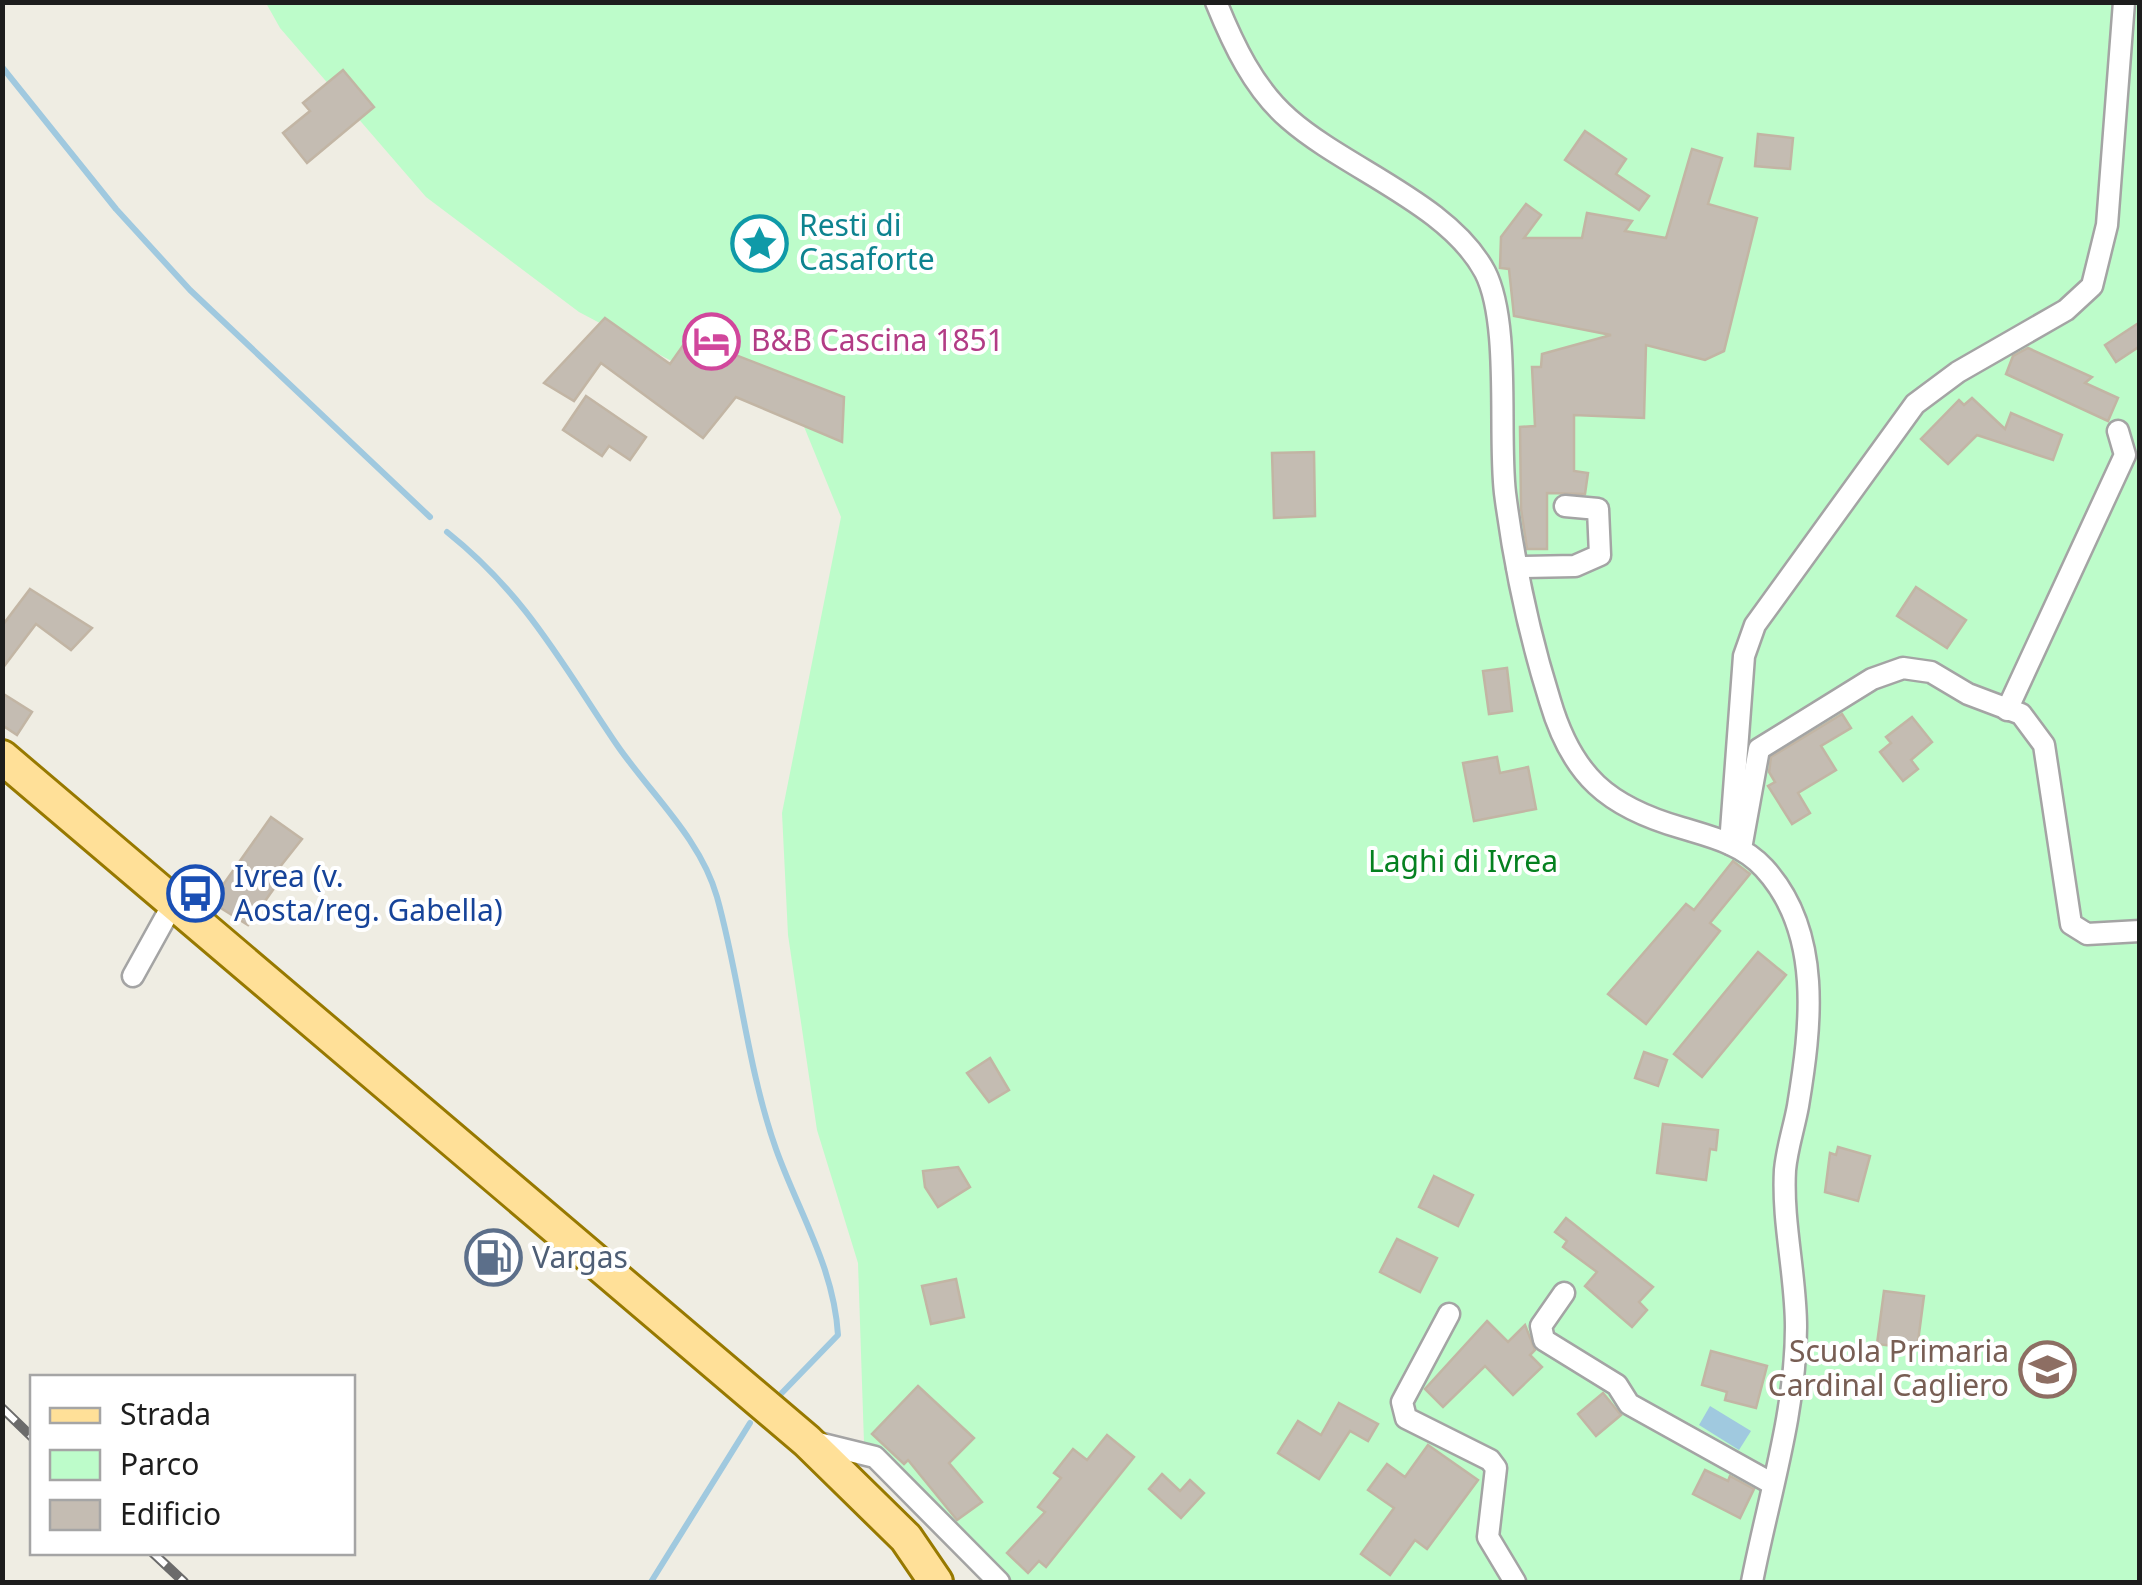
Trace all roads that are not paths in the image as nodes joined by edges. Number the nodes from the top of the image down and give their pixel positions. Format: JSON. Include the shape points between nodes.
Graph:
{"nodes":[{"id":1,"x":1216,"y":2,"type":"edge"},
{"id":2,"x":2124,"y":2,"type":"edge"},
{"id":3,"x":2118,"y":431,"type":"dead end"},
{"id":4,"x":1565,"y":506,"type":"dead end"},
{"id":5,"x":1518,"y":568,"type":"junction"},
{"id":6,"x":2007,"y":710,"type":"junction"},
{"id":7,"x":2,"y":757,"type":"edge"},
{"id":8,"x":1736,"y":847,"type":"junction"},
{"id":9,"x":174,"y":902,"type":"junction"},
{"id":10,"x":2139,"y":933,"type":"edge"},
{"id":11,"x":133,"y":976,"type":"dead end"},
{"id":12,"x":1564,"y":1293,"type":"dead end"},
{"id":13,"x":1449,"y":1314,"type":"dead end"},
{"id":14,"x":807,"y":1441,"type":"junction"},
{"id":15,"x":1771,"y":1483,"type":"junction"},
{"id":16,"x":936,"y":1582,"type":"edge"},
{"id":17,"x":999,"y":1582,"type":"edge"},
{"id":18,"x":1515,"y":1582,"type":"edge"},
{"id":19,"x":1752,"y":1582,"type":"edge"}],
"edges":[{"from":1,"to":5,"type":"street","via":[[1252,76],[1290,120],[1442,223],[1485,272],[1499,349],[1505,492]]},
{"from":2,"to":8,"type":"street","via":[[2106,225],[2092,286],[2066,310],[1915,404],[1755,625],[1744,656]]},
{"from":3,"to":6,"type":"street","via":[[2125,455]]},
{"from":4,"to":5,"type":"street","via":[[1598,509],[1600,555],[1575,566]]},
{"from":5,"to":8,"type":"street","via":[[1550,704],[1590,782],[1641,816]]},
{"from":6,"to":8,"type":"street","via":[[1915,668],[1872,679],[1759,749]]},
{"from":6,"to":10,"type":"street","via":[[2021,714],[2044,745],[2071,924],[2087,934]]},
{"from":7,"to":9,"type":"main road"},
{"from":8,"to":15,"type":"street","via":[[1767,872],[1785,898],[1808,965],[1801,1082],[1785,1173],[1795,1358]]},
{"from":9,"to":11,"type":"street"},
{"from":9,"to":14,"type":"main road"},
{"from":12,"to":15,"type":"street","via":[[1540,1326],[1544,1340],[1617,1384],[1629,1404]]},
{"from":13,"to":18,"type":"street","via":[[1402,1412],[1496,1468],[1488,1536]]},
{"from":14,"to":16,"type":"main road","via":[[906,1538]]},
{"from":14,"to":17,"type":"street","via":[[875,1456]]},
{"from":15,"to":19,"type":"street"}]}
